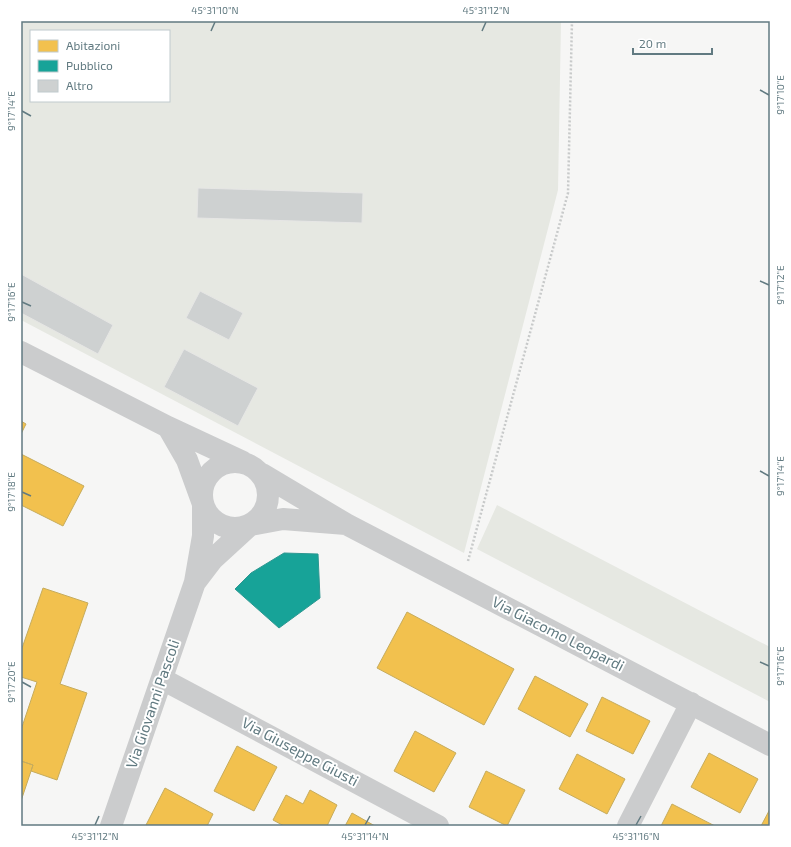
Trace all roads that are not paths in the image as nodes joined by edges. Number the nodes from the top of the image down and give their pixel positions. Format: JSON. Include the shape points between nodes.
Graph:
{"nodes":[{"id":1,"x":21,"y":352,"type":"edge"},
{"id":2,"x":168,"y":427,"type":"junction"},
{"id":3,"x":243,"y":462,"type":"junction"},
{"id":4,"x":262,"y":474,"type":"junction"},
{"id":5,"x":203,"y":504,"type":"junction"},
{"id":6,"x":346,"y":524,"type":"junction"},
{"id":7,"x":250,"y":525,"type":"junction"},
{"id":8,"x":195,"y":582,"type":"junction"},
{"id":9,"x":162,"y":679,"type":"junction"},
{"id":10,"x":691,"y":703,"type":"junction"},
{"id":11,"x":770,"y":744,"type":"edge"},
{"id":12,"x":111,"y":826,"type":"edge"},
{"id":13,"x":438,"y":826,"type":"edge"},
{"id":14,"x":628,"y":826,"type":"edge"}],
"edges":[{"from":1,"to":2,"type":"street","name":"Via Giacomo Leopardi"},
{"from":2,"to":3,"type":"street","name":"Via Giacomo Leopardi"},
{"from":2,"to":5,"type":"street","name":"Via Giacomo Leopardi","via":[[187,460]]},
{"from":3,"to":4,"type":"street","name":"Via Giacomo Leopardi"},
{"from":3,"to":5,"type":"street","via":[[220,465],[212,471],[204,487]]},
{"from":4,"to":6,"type":"street","name":"Via Giacomo Leopardi"},
{"from":4,"to":7,"type":"street","via":[[269,497],[266,508]]},
{"from":5,"to":7,"type":"street","name":"Via Giacomo Leopardi","via":[[208,514],[226,527]]},
{"from":5,"to":8,"type":"street","name":"Via Giovanni Pascoli","via":[[203,536]]},
{"from":6,"to":7,"type":"street","name":"Via Giacomo Leopardi","via":[[283,519]]},
{"from":6,"to":10,"type":"street","name":"Via Giacomo Leopardi"},
{"from":7,"to":8,"type":"street","name":"Via Giovanni Pascoli","via":[[212,560]]},
{"from":8,"to":9,"type":"street","name":"Via Giovanni Pascoli"},
{"from":9,"to":12,"type":"street","name":"Via Giovanni Pascoli"},
{"from":9,"to":13,"type":"street","name":"Via Giuseppe Giusti"},
{"from":10,"to":11,"type":"street","name":"Via Giacomo Leopardi"},
{"from":10,"to":14,"type":"street"}]}
